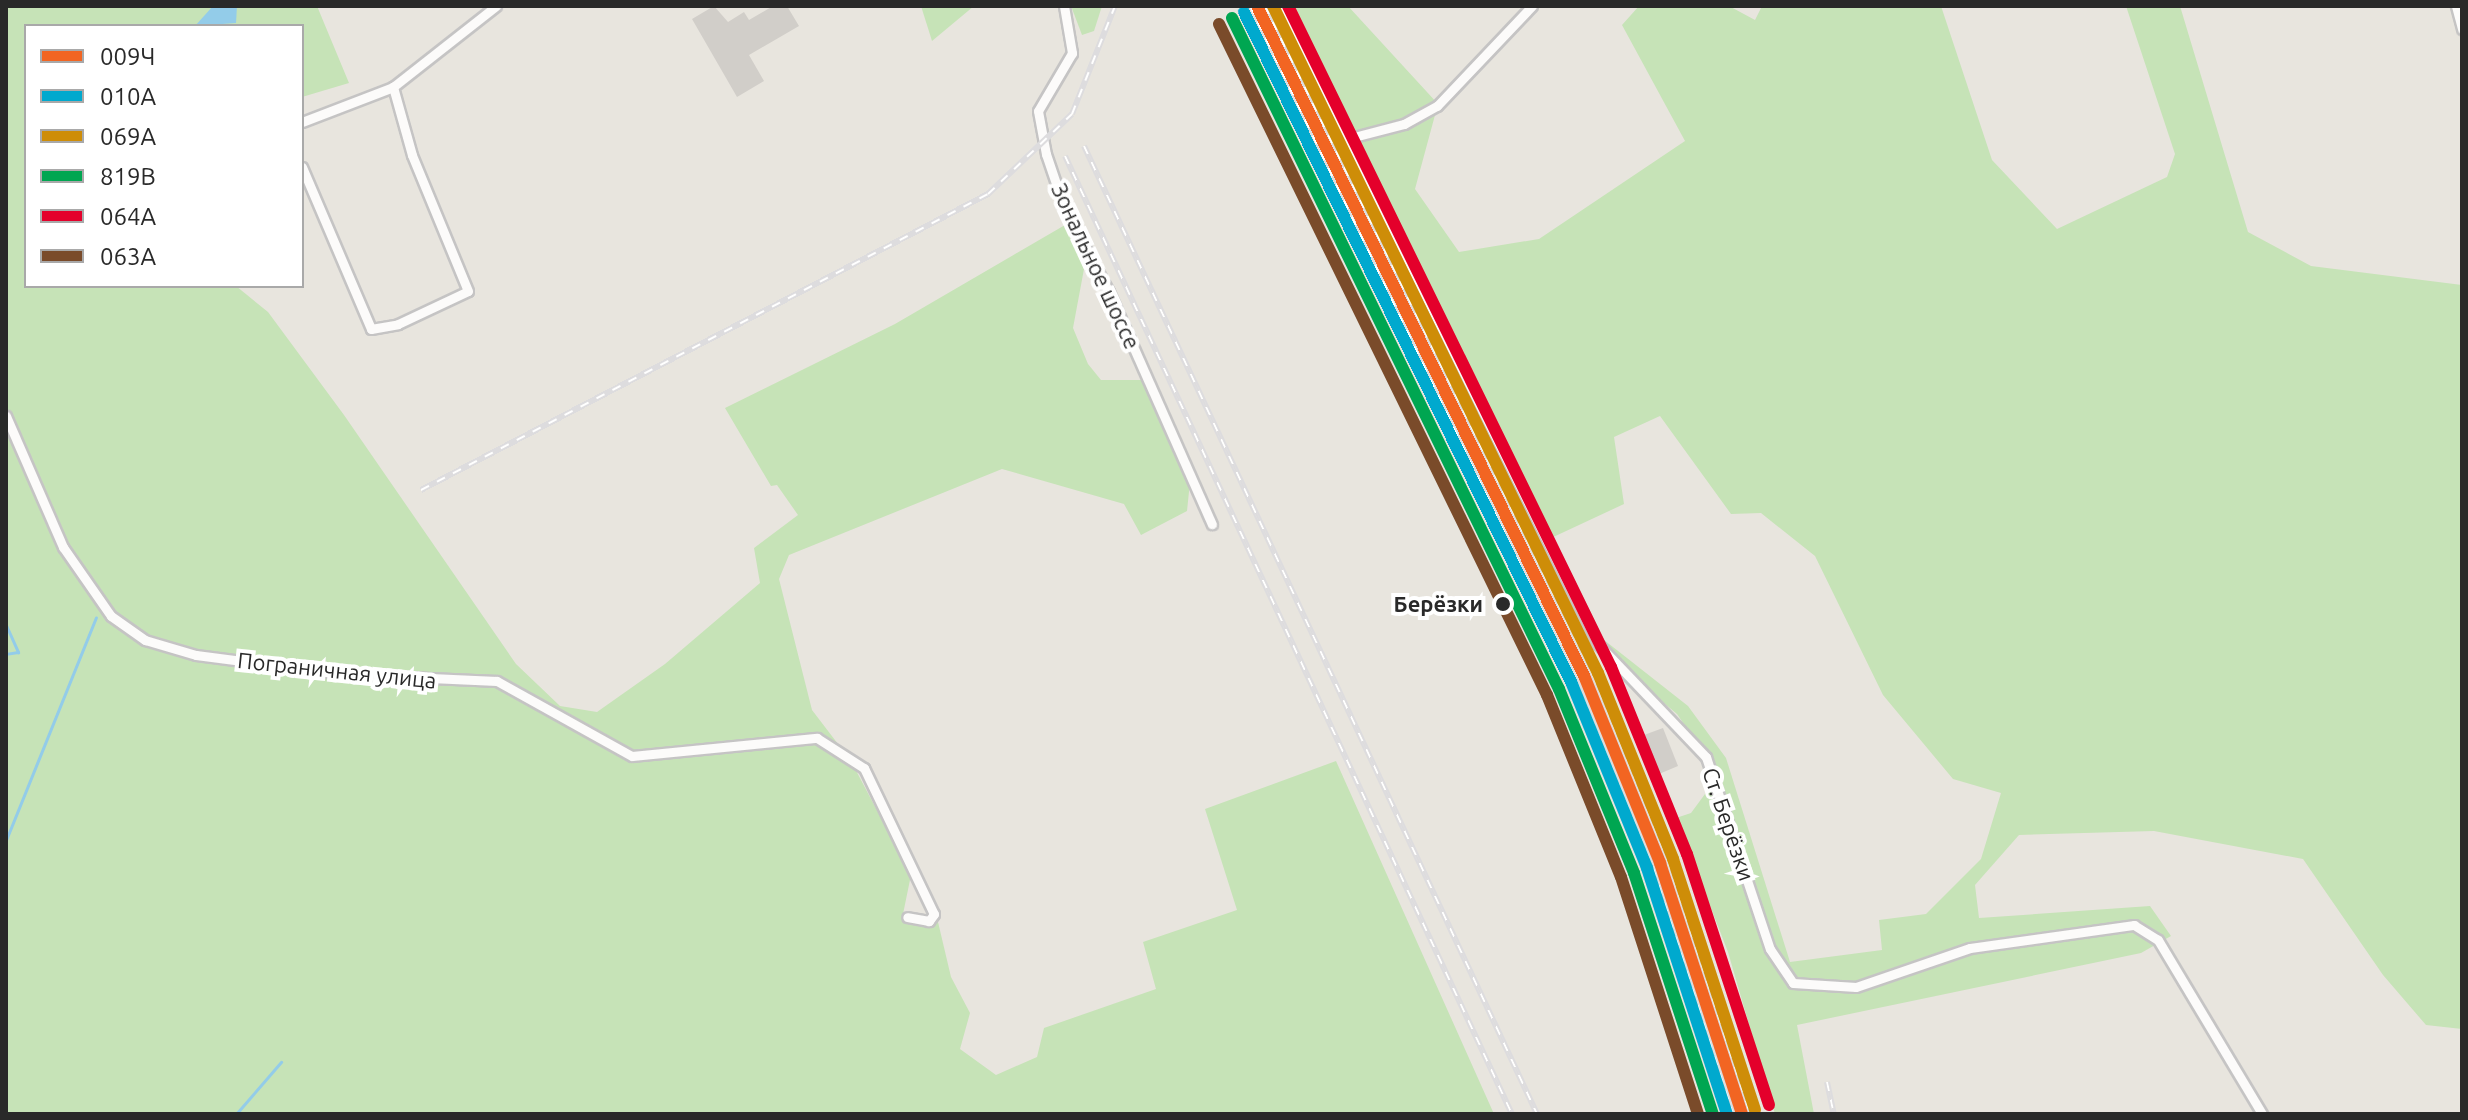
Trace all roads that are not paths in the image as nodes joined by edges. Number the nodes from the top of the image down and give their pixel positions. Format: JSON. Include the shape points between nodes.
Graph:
{"nodes":[{"id":1,"x":496,"y":6,"type":"edge"},
{"id":2,"x":1064,"y":6,"type":"edge"},
{"id":3,"x":1282,"y":6,"type":"edge"},
{"id":4,"x":1532,"y":6,"type":"edge"},
{"id":5,"x":2456,"y":6,"type":"edge"},
{"id":6,"x":2462,"y":29,"type":"edge"},
{"id":7,"x":393,"y":87,"type":"junction"},
{"id":8,"x":304,"y":121,"type":"edge"},
{"id":9,"x":1350,"y":138,"type":"junction"},
{"id":10,"x":304,"y":172,"type":"edge"},
{"id":11,"x":6,"y":416,"type":"edge"},
{"id":12,"x":1212,"y":524,"type":"dead end"},
{"id":13,"x":907,"y":917,"type":"dead end"},
{"id":14,"x":2262,"y":1114,"type":"edge"}],
"edges":[{"from":1,"to":7,"type":"street"},
{"from":2,"to":12,"type":"street","name":"Зональное шоссе","via":[[1072,53],[1038,111],[1046,154],[1065,210],[1116,306]]},
{"from":3,"to":9,"type":"street","name":"Ст. Берёзки"},
{"from":4,"to":9,"type":"street","via":[[1437,106],[1404,124]]},
{"from":5,"to":6,"type":"street"},
{"from":7,"to":8,"type":"street"},
{"from":7,"to":10,"type":"street","via":[[412,155],[468,291],[398,324],[371,329]]},
{"from":9,"to":14,"type":"street","name":"Ст. Берёзки","via":[[1405,265],[1598,644],[1674,717],[1710,765],[1770,949],[1793,983],[1856,987],[1970,948],[2134,925],[2158,940]]},
{"from":11,"to":13,"type":"street","name":"Пограничная улица","via":[[63,547],[111,616],[145,640],[196,655],[342,674],[497,681],[632,756],[817,738],[864,768],[934,914],[929,921]]}]}
